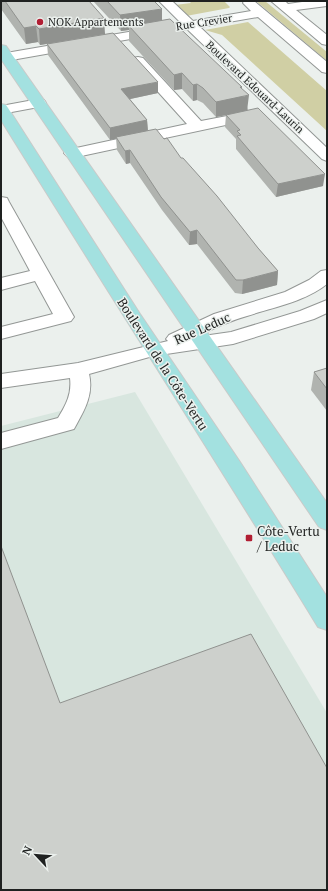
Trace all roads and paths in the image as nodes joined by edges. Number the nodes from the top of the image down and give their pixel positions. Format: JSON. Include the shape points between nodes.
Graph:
{"nodes":[{"id":1,"x":165,"y":1,"type":"edge"},
{"id":2,"x":247,"y":1,"type":"edge"},
{"id":3,"x":327,"y":2,"type":"edge"},
{"id":4,"x":282,"y":5,"type":"edge"},
{"id":5,"x":261,"y":13,"type":"junction"},
{"id":6,"x":189,"y":24,"type":"junction"},
{"id":7,"x":107,"y":27,"type":"dead end"},
{"id":8,"x":117,"y":37,"type":"junction"},
{"id":9,"x":327,"y":41,"type":"edge"},
{"id":10,"x":4,"y":53,"type":"edge"},
{"id":11,"x":327,"y":69,"type":"edge"},
{"id":12,"x":39,"y":103,"type":"junction"},
{"id":13,"x":1,"y":109,"type":"edge"},
{"id":14,"x":280,"y":110,"type":"junction"},
{"id":15,"x":198,"y":127,"type":"junction"},
{"id":16,"x":72,"y":153,"type":"junction"},
{"id":17,"x":327,"y":156,"type":"edge"},
{"id":18,"x":1,"y":202,"type":"edge"},
{"id":19,"x":40,"y":274,"type":"junction"},
{"id":20,"x":327,"y":275,"type":"edge"},
{"id":21,"x":1,"y":284,"type":"edge"},
{"id":22,"x":327,"y":306,"type":"edge"},
{"id":23,"x":1,"y":333,"type":"edge"},
{"id":24,"x":198,"y":336,"type":"junction"},
{"id":25,"x":153,"y":350,"type":"junction"},
{"id":26,"x":78,"y":370,"type":"junction"},
{"id":27,"x":1,"y":381,"type":"edge"},
{"id":28,"x":1,"y":441,"type":"edge"},
{"id":29,"x":327,"y":521,"type":"edge"},
{"id":30,"x":327,"y":619,"type":"edge"}],
"edges":[{"from":1,"to":6,"type":"street","name":"Boulevard Edouard-Laurin"},
{"from":2,"to":5,"type":"street"},
{"from":3,"to":4,"type":"street"},
{"from":4,"to":9,"type":"street"},
{"from":5,"to":6,"type":"street","name":"Rue Crevier"},
{"from":5,"to":11,"type":"street"},
{"from":6,"to":8,"type":"street","name":"Rue Crevier"},
{"from":6,"to":14,"type":"street","name":"Boulevard Edouard-Laurin"},
{"from":7,"to":8,"type":"street"},
{"from":8,"to":10,"type":"street","name":"Rue Crevier"},
{"from":8,"to":15,"type":"street"},
{"from":10,"to":12,"type":"main road"},
{"from":12,"to":13,"type":"street"},
{"from":12,"to":16,"type":"main road"},
{"from":13,"to":25,"type":"main road","name":"Boulevard de la Côte-Vertu"},
{"from":14,"to":15,"type":"street"},
{"from":14,"to":17,"type":"street","name":"Boulevard Edouard-Laurin"},
{"from":15,"to":16,"type":"street"},
{"from":16,"to":24,"type":"main road"},
{"from":18,"to":19,"type":"street"},
{"from":19,"to":21,"type":"street"},
{"from":19,"to":23,"type":"street","via":[[64,317]]},
{"from":20,"to":24,"type":"street","name":"Rue Leduc","via":[[298,294],[228,315]]},
{"from":22,"to":24,"type":"street","name":"Rue Leduc","via":[[307,315],[232,338]]},
{"from":24,"to":25,"type":"street","name":"Rue Leduc"},
{"from":24,"to":29,"type":"main road"},
{"from":25,"to":26,"type":"street","name":"Rue Leduc"},
{"from":25,"to":30,"type":"main road","name":"Boulevard de la Côte-Vertu","via":[[232,468]]},
{"from":26,"to":27,"type":"street","name":"Rue Leduc"},
{"from":26,"to":28,"type":"street","via":[[82,385],[80,397],[66,424]]}]}
